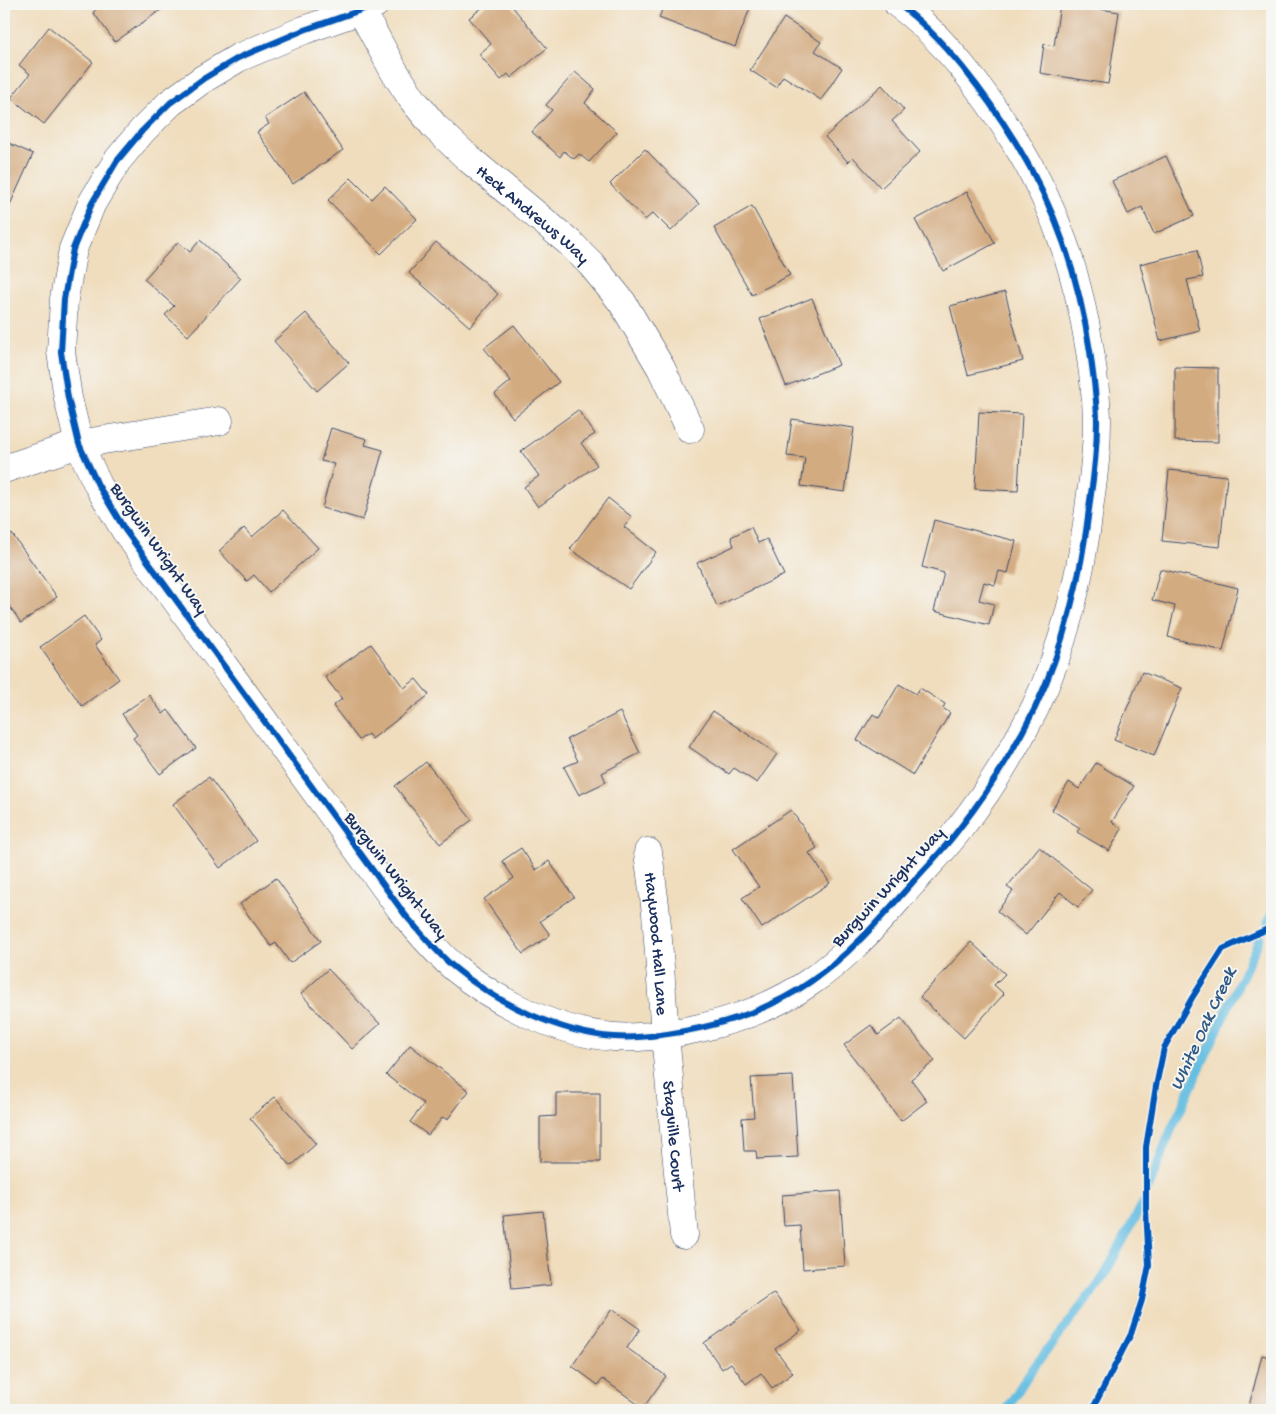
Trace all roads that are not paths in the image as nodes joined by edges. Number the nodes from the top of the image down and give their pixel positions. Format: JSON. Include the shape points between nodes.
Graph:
{"nodes":[{"id":1,"x":903,"y":5,"type":"edge"},
{"id":2,"x":368,"y":7,"type":"edge"},
{"id":3,"x":219,"y":421,"type":"dead end"},
{"id":4,"x":690,"y":429,"type":"dead end"},
{"id":5,"x":79,"y":444,"type":"junction"},
{"id":6,"x":4,"y":469,"type":"edge"},
{"id":7,"x":648,"y":852,"type":"dead end"},
{"id":8,"x":665,"y":1035,"type":"junction"},
{"id":9,"x":684,"y":1236,"type":"dead end"}],
"edges":[{"from":1,"to":8,"type":"street","name":"Burgwin Wright Way","via":[[940,41],[999,115],[1047,200],[1065,244],[1084,314],[1097,420],[1088,522],[1078,576],[1051,669],[1011,751],[994,782],[958,832],[914,881],[870,929],[810,982],[747,1015]]},
{"from":2,"to":4,"type":"street","name":"Heck Andrews Way","via":[[394,72],[435,127],[570,243],[622,302],[661,368]]},
{"from":2,"to":5,"type":"street","name":"Burgwin Wright Way","via":[[238,58],[203,79],[170,103],[117,161],[92,203],[73,248],[64,298],[61,352]]},
{"from":3,"to":5,"type":"street"},
{"from":5,"to":6,"type":"street"},
{"from":5,"to":8,"type":"street","name":"Burgwin Wright Way","via":[[98,485],[125,530],[406,916],[434,949],[486,990],[547,1021],[614,1037]]},
{"from":7,"to":8,"type":"street","name":"Haywood Hall Lane"},
{"from":8,"to":9,"type":"street","name":"Stagville Court"}]}
